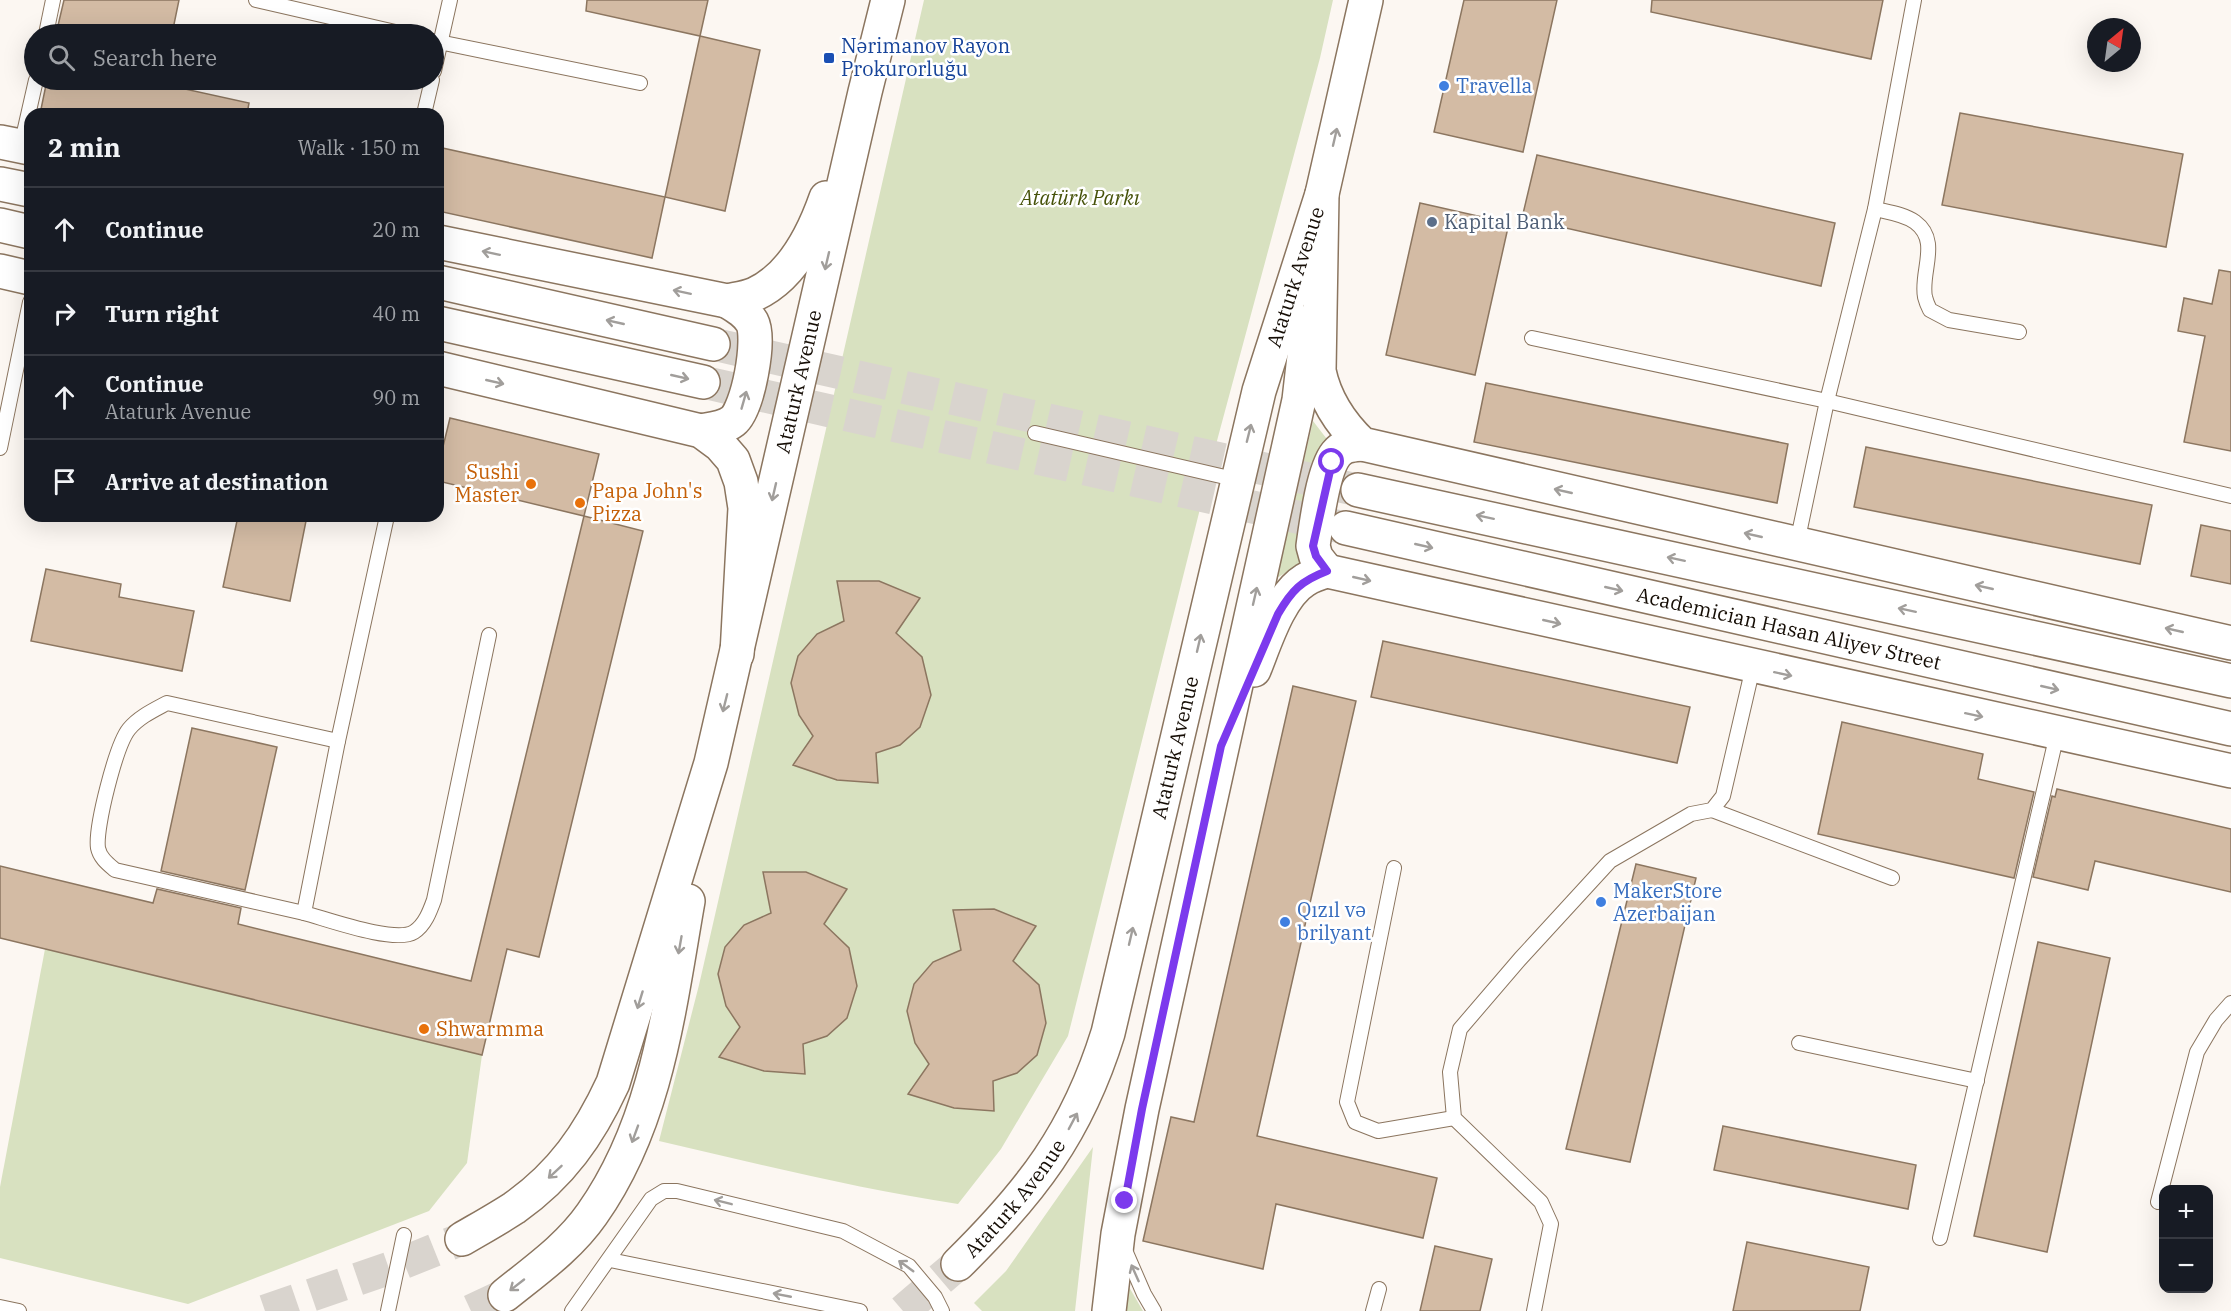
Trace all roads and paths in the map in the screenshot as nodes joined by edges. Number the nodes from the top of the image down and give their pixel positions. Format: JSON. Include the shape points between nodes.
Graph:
{"nodes":[{"id":1,"x":53,"y":0,"type":"edge"},
{"id":2,"x":256,"y":0,"type":"edge"},
{"id":3,"x":450,"y":0,"type":"edge"},
{"id":4,"x":888,"y":0,"type":"edge"},
{"id":5,"x":1366,"y":0,"type":"edge"},
{"id":6,"x":1914,"y":0,"type":"edge"},
{"id":7,"x":294,"y":4,"type":"edge"},
{"id":8,"x":48,"y":24,"type":"edge"},
{"id":9,"x":367,"y":24,"type":"edge"},
{"id":10,"x":443,"y":24,"type":"edge"},
{"id":11,"x":444,"y":43,"type":"edge"},
{"id":12,"x":639,"y":83,"type":"dead end"},
{"id":13,"x":33,"y":90,"type":"edge"},
{"id":14,"x":430,"y":90,"type":"edge"},
{"id":15,"x":865,"y":92,"type":"junction"},
{"id":16,"x":28,"y":108,"type":"edge"},
{"id":17,"x":425,"y":108,"type":"edge"},
{"id":18,"x":24,"y":121,"type":"edge"},
{"id":19,"x":17,"y":145,"type":"edge"},
{"id":20,"x":0,"y":183,"type":"edge"},
{"id":21,"x":24,"y":189,"type":"edge"},
{"id":22,"x":1322,"y":194,"type":"junction"},
{"id":23,"x":1875,"y":209,"type":"junction"},
{"id":24,"x":0,"y":225,"type":"edge"},
{"id":25,"x":24,"y":231,"type":"edge"},
{"id":26,"x":444,"y":243,"type":"edge"},
{"id":27,"x":0,"y":271,"type":"edge"},
{"id":28,"x":24,"y":277,"type":"edge"},
{"id":29,"x":444,"y":283,"type":"edge"},
{"id":30,"x":727,"y":301,"type":"junction"},
{"id":31,"x":444,"y":324,"type":"edge"},
{"id":32,"x":24,"y":331,"type":"edge"},
{"id":33,"x":2019,"y":332,"type":"dead end"},
{"id":34,"x":1532,"y":338,"type":"dead end"},
{"id":35,"x":713,"y":344,"type":"tunnel mouth"},
{"id":36,"x":444,"y":369,"type":"edge"},
{"id":37,"x":703,"y":382,"type":"tunnel mouth"},
{"id":38,"x":1827,"y":401,"type":"junction"},
{"id":39,"x":701,"y":431,"type":"junction"},
{"id":40,"x":1035,"y":433,"type":"dead end"},
{"id":41,"x":1362,"y":444,"type":"junction"},
{"id":42,"x":0,"y":448,"type":"edge"},
{"id":43,"x":1238,"y":480,"type":"junction"},
{"id":44,"x":1358,"y":490,"type":"tunnel mouth"},
{"id":45,"x":2231,"y":496,"type":"edge"},
{"id":46,"x":386,"y":522,"type":"edge"},
{"id":47,"x":1346,"y":528,"type":"tunnel mouth"},
{"id":48,"x":1797,"y":545,"type":"junction"},
{"id":49,"x":1327,"y":571,"type":"junction"},
{"id":50,"x":489,"y":635,"type":"dead end"},
{"id":51,"x":2231,"y":643,"type":"edge"},
{"id":52,"x":737,"y":654,"type":"junction"},
{"id":53,"x":1752,"y":667,"type":"junction"},
{"id":54,"x":2231,"y":681,"type":"edge"},
{"id":55,"x":2231,"y":729,"type":"edge"},
{"id":56,"x":2056,"y":734,"type":"junction"},
{"id":57,"x":338,"y":741,"type":"junction"},
{"id":58,"x":1221,"y":746,"type":"junction"},
{"id":59,"x":711,"y":763,"type":"junction"},
{"id":60,"x":2231,"y":771,"type":"edge"},
{"id":61,"x":1712,"y":810,"type":"junction"},
{"id":62,"x":1394,"y":868,"type":"dead end"},
{"id":63,"x":1892,"y":878,"type":"dead end"},
{"id":64,"x":304,"y":913,"type":"junction"},
{"id":65,"x":2231,"y":1003,"type":"edge"},
{"id":66,"x":1799,"y":1043,"type":"dead end"},
{"id":67,"x":1977,"y":1081,"type":"junction"},
{"id":68,"x":1454,"y":1118,"type":"junction"},
{"id":69,"x":2158,"y":1202,"type":"dead end"},
{"id":70,"x":1118,"y":1234,"type":"junction"},
{"id":71,"x":404,"y":1235,"type":"dead end"},
{"id":72,"x":1940,"y":1238,"type":"dead end"},
{"id":73,"x":462,"y":1239,"type":"tunnel mouth"},
{"id":74,"x":609,"y":1260,"type":"junction"},
{"id":75,"x":958,"y":1264,"type":"tunnel mouth"},
{"id":76,"x":1379,"y":1289,"type":"dead end"},
{"id":77,"x":505,"y":1295,"type":"tunnel mouth"},
{"id":78,"x":0,"y":1307,"type":"edge"},
{"id":79,"x":19,"y":1311,"type":"edge"},
{"id":80,"x":388,"y":1311,"type":"edge"},
{"id":81,"x":572,"y":1311,"type":"edge"},
{"id":82,"x":860,"y":1311,"type":"edge"},
{"id":83,"x":942,"y":1311,"type":"edge"},
{"id":84,"x":1108,"y":1311,"type":"edge"},
{"id":85,"x":1154,"y":1311,"type":"edge"},
{"id":86,"x":1373,"y":1311,"type":"edge"},
{"id":87,"x":1534,"y":1311,"type":"edge"}],
"edges":[{"from":1,"to":8,"type":"lane"},
{"from":2,"to":7,"type":"lane"},
{"from":3,"to":10,"type":"lane"},
{"from":4,"to":15,"type":"main road","name":"Ataturk Avenue"},
{"from":22,"to":5,"type":"main road","name":"Ataturk Avenue","one_way":true},
{"from":6,"to":23,"type":"lane"},
{"from":7,"to":9,"type":"lane"},
{"from":11,"to":12,"type":"lane"},
{"from":13,"to":16,"type":"lane"},
{"from":14,"to":17,"type":"lane"},
{"from":15,"to":30,"type":"main road","via":[[816,225],[795,260],[776,281],[754,295]]},
{"from":15,"to":52,"type":"main road","name":"Ataturk Avenue","one_way":true},
{"from":18,"to":19,"type":"lane"},
{"from":20,"to":21,"type":"main road"},
{"from":22,"to":41,"type":"main road","via":[[1318,371],[1332,407]]},
{"from":43,"to":22,"type":"main road","name":"Ataturk Avenue","one_way":true,"via":[[1259,392]]},
{"from":58,"to":22,"type":"main road","name":"Ataturk Avenue","one_way":true,"via":[[1299,400]]},
{"from":23,"to":33,"type":"lane","via":[[1915,222],[1926,234],[1929,246],[1924,296],[1930,310],[1949,320]]},
{"from":23,"to":38,"type":"lane"},
{"from":24,"to":25,"type":"main road"},
{"from":30,"to":26,"type":"main road","one_way":true},
{"from":27,"to":28,"type":"main road"},
{"from":35,"to":29,"type":"main road","one_way":true},
{"from":39,"to":30,"type":"main road","one_way":true,"via":[[732,422],[745,400],[756,340],[753,324],[745,312]]},
{"from":31,"to":37,"type":"main road","one_way":true},
{"from":32,"to":42,"type":"lane"},
{"from":34,"to":38,"type":"lane"},
{"from":36,"to":39,"type":"main road","one_way":true},
{"from":38,"to":45,"type":"lane"},
{"from":38,"to":48,"type":"lane"},
{"from":39,"to":52,"type":"main road","via":[[733,460],[741,482],[745,508]]},
{"from":40,"to":43,"type":"lane"},
{"from":48,"to":41,"type":"main road","one_way":true},
{"from":41,"to":49,"type":"main road","via":[[1341,449],[1327,476],[1313,546]]},
{"from":75,"to":43,"type":"main road","name":"Ataturk Avenue","one_way":true,"via":[[1038,1177],[1063,1138],[1096,1072]]},
{"from":54,"to":44,"type":"main road","name":"Academician Hasan Aliyev Street","one_way":true},
{"from":46,"to":57,"type":"lane"},
{"from":47,"to":55,"type":"main road","name":"Academician Hasan Aliyev Street","one_way":true},
{"from":51,"to":48,"type":"main road","one_way":true},
{"from":49,"to":53,"type":"main road","one_way":true},
{"from":49,"to":58,"type":"main road","via":[[1305,579],[1286,599]]},
{"from":50,"to":64,"type":"lane","via":[[429,914],[413,933],[402,936]]},
{"from":52,"to":59,"type":"main road","name":"Ataturk Avenue","one_way":true},
{"from":53,"to":56,"type":"main road","one_way":true},
{"from":53,"to":61,"type":"lane","via":[[1723,796]]},
{"from":56,"to":60,"type":"main road"},
{"from":56,"to":67,"type":"lane"},
{"from":57,"to":64,"type":"lane"},
{"from":57,"to":64,"type":"lane","via":[[167,703],[129,729],[119,746],[99,833],[100,855],[115,870]]},
{"from":58,"to":70,"type":"main road","name":"Ataturk Avenue"},
{"from":59,"to":73,"type":"main road","name":"Ataturk Avenue","one_way":true,"via":[[626,1047],[598,1115],[580,1145],[536,1190]]},
{"from":59,"to":77,"type":"main road","name":"Ataturk Avenue","one_way":true,"via":[[663,1046],[634,1139],[591,1215],[555,1256]]},
{"from":61,"to":63,"type":"lane"},
{"from":61,"to":68,"type":"lane","via":[[1691,814],[1610,861],[1460,1029],[1450,1072]]},
{"from":62,"to":68,"type":"lane","via":[[1347,1102],[1355,1122],[1378,1131]]},
{"from":65,"to":69,"type":"lane","via":[[2197,1052]]},
{"from":66,"to":67,"type":"lane"},
{"from":67,"to":72,"type":"lane"},
{"from":68,"to":87,"type":"lane","via":[[1541,1202],[1551,1224]]},
{"from":70,"to":84,"type":"main road","name":"Ataturk Avenue"},
{"from":85,"to":70,"type":"lane","one_way":true},
{"from":71,"to":80,"type":"lane"},
{"from":74,"to":81,"type":"lane"},
{"from":82,"to":74,"type":"lane","one_way":true},
{"from":83,"to":74,"type":"lane","one_way":true,"via":[[909,1266],[843,1231],[677,1191],[664,1191],[651,1199]]},
{"from":76,"to":86,"type":"lane"},
{"from":78,"to":79,"type":"lane"}]}
